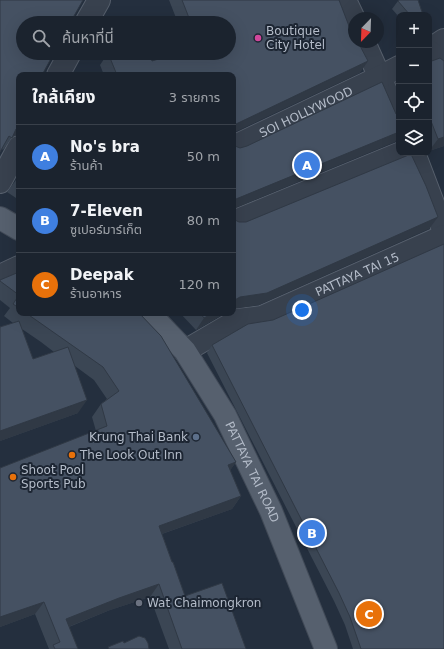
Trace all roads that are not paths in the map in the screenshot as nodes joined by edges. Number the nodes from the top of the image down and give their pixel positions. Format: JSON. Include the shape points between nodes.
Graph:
{"nodes":[{"id":1,"x":99,"y":0,"type":"edge"},
{"id":2,"x":345,"y":0,"type":"edge"},
{"id":3,"x":350,"y":12,"type":"edge"},
{"id":4,"x":90,"y":16,"type":"edge"},
{"id":5,"x":444,"y":40,"type":"edge"},
{"id":6,"x":367,"y":48,"type":"edge"},
{"id":7,"x":432,"y":48,"type":"edge"},
{"id":8,"x":432,"y":53,"type":"edge"},
{"id":9,"x":66,"y":60,"type":"edge"},
{"id":10,"x":444,"y":64,"type":"edge"},
{"id":11,"x":396,"y":69,"type":"edge"},
{"id":12,"x":60,"y":72,"type":"edge"},
{"id":13,"x":380,"y":77,"type":"junction"},
{"id":14,"x":396,"y":113,"type":"edge"},
{"id":15,"x":236,"y":146,"type":"edge"},
{"id":16,"x":16,"y":153,"type":"edge"},
{"id":17,"x":396,"y":155,"type":"edge"},
{"id":18,"x":415,"y":156,"type":"edge"},
{"id":19,"x":0,"y":182,"type":"edge"},
{"id":20,"x":0,"y":218,"type":"edge"},
{"id":21,"x":236,"y":221,"type":"edge"},
{"id":22,"x":16,"y":227,"type":"edge"},
{"id":23,"x":444,"y":232,"type":"edge"},
{"id":24,"x":444,"y":236,"type":"edge"},
{"id":25,"x":16,"y":268,"type":"edge"},
{"id":26,"x":0,"y":276,"type":"edge"},
{"id":27,"x":152,"y":316,"type":"edge"},
{"id":28,"x":185,"y":351,"type":"junction"},
{"id":29,"x":326,"y":649,"type":"edge"}],
"edges":[{"from":1,"to":4,"type":"street"},
{"from":2,"to":3,"type":"street"},
{"from":5,"to":7,"type":"street"},
{"from":6,"to":13,"type":"street"},
{"from":8,"to":10,"type":"street"},
{"from":9,"to":12,"type":"street"},
{"from":11,"to":13,"type":"street","name":"SOI HOLLYWOOD"},
{"from":13,"to":14,"type":"street"},
{"from":13,"to":15,"type":"street","name":"SOI HOLLYWOOD"},
{"from":16,"to":19,"type":"street"},
{"from":17,"to":21,"type":"street"},
{"from":18,"to":23,"type":"street"},
{"from":20,"to":22,"type":"main road"},
{"from":24,"to":28,"type":"street","name":"PATTAYA TAI 15","via":[[262,317],[238,320]]},
{"from":25,"to":26,"type":"street"},
{"from":27,"to":28,"type":"main road","name":"PATTAYA TAI ROAD"},
{"from":28,"to":29,"type":"main road","name":"PATTAYA TAI ROAD","via":[[225,415],[270,511]]}]}
